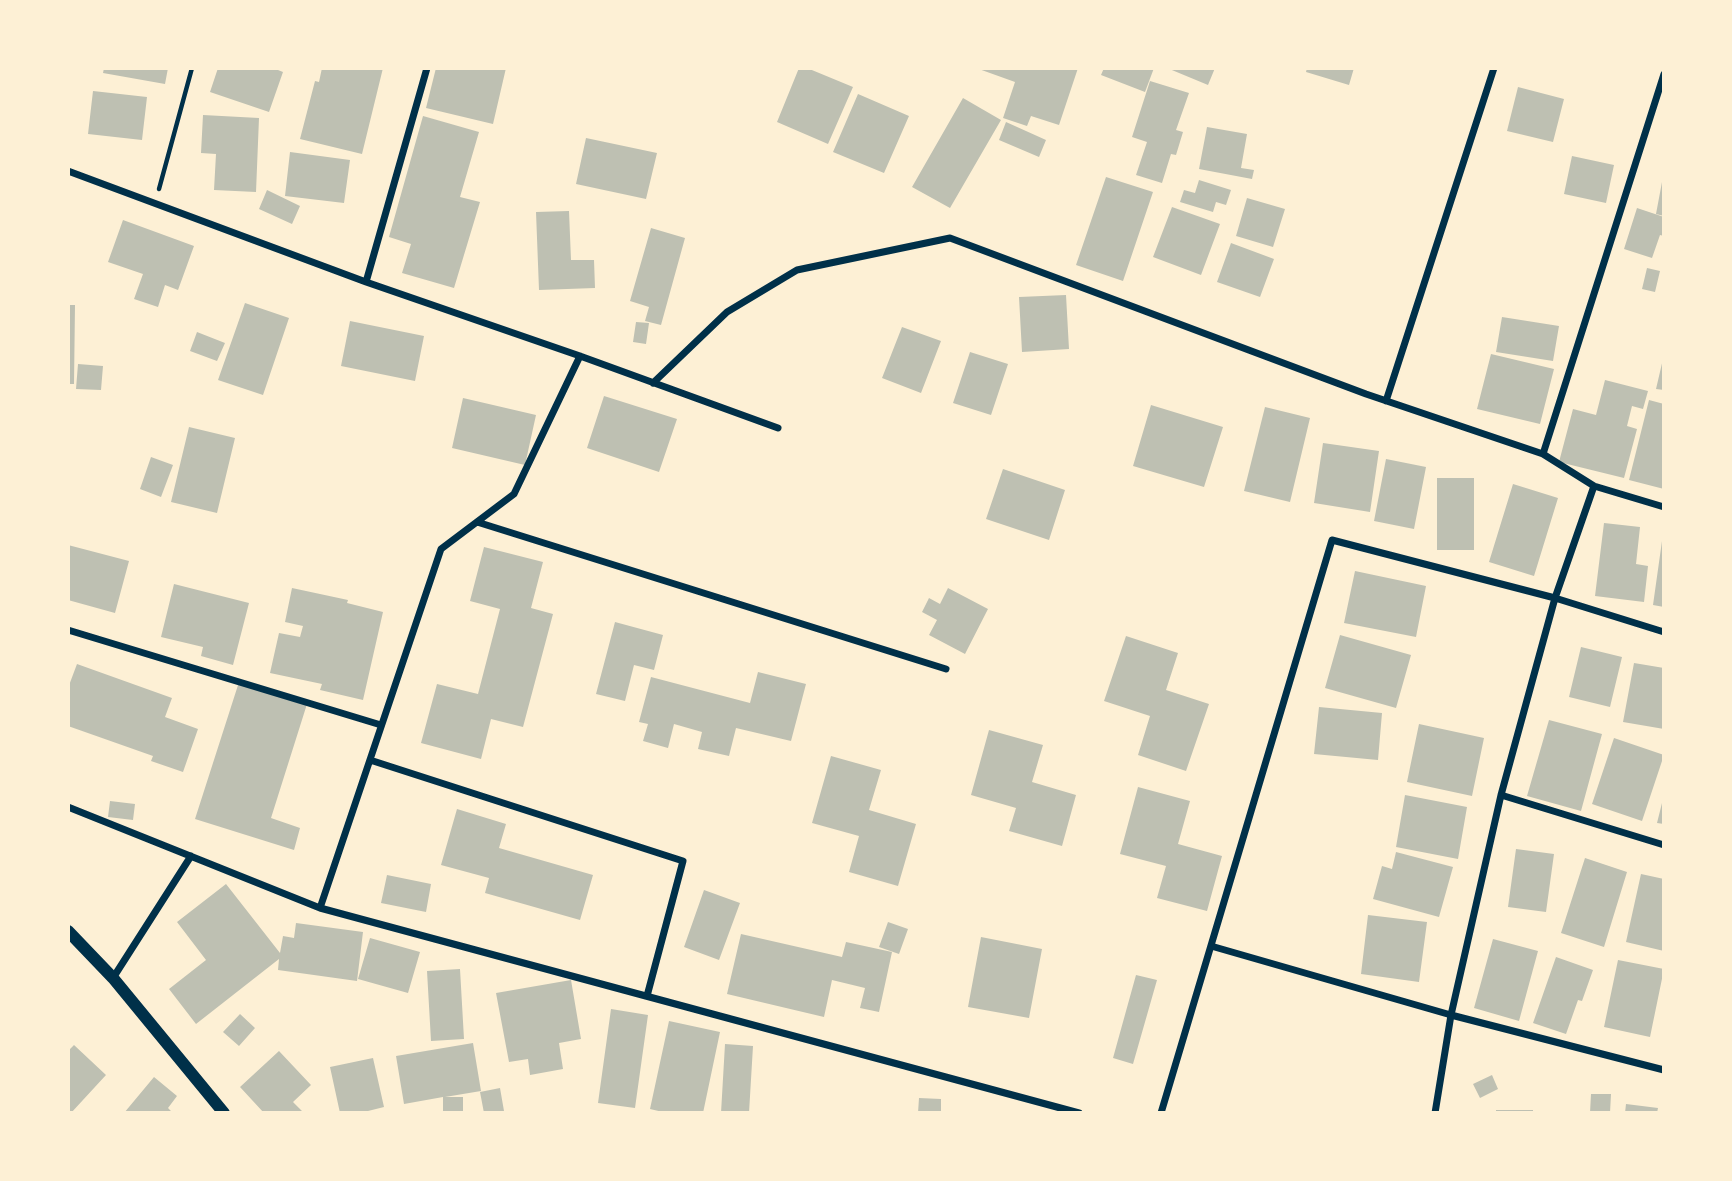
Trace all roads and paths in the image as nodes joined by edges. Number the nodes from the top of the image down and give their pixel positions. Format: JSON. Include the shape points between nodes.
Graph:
{"nodes":[{"id":1,"x":192,"y":68,"type":"edge"},
{"id":2,"x":427,"y":68,"type":"edge"},
{"id":3,"x":1494,"y":68,"type":"edge"},
{"id":4,"x":1664,"y":74,"type":"edge"},
{"id":5,"x":68,"y":171,"type":"edge"},
{"id":6,"x":156,"y":203,"type":"junction"},
{"id":7,"x":366,"y":282,"type":"junction"},
{"id":8,"x":580,"y":356,"type":"junction"},
{"id":9,"x":653,"y":383,"type":"junction"},
{"id":10,"x":1386,"y":401,"type":"junction"},
{"id":11,"x":778,"y":428,"type":"dead end"},
{"id":12,"x":1543,"y":454,"type":"junction"},
{"id":13,"x":1594,"y":486,"type":"junction"},
{"id":14,"x":1664,"y":507,"type":"edge"},
{"id":15,"x":477,"y":522,"type":"junction"},
{"id":16,"x":1555,"y":598,"type":"junction"},
{"id":17,"x":68,"y":630,"type":"edge"},
{"id":18,"x":1664,"y":632,"type":"edge"},
{"id":19,"x":946,"y":669,"type":"dead end"},
{"id":20,"x":381,"y":725,"type":"junction"},
{"id":21,"x":370,"y":761,"type":"junction"},
{"id":22,"x":1502,"y":795,"type":"junction"},
{"id":23,"x":68,"y":807,"type":"edge"},
{"id":24,"x":1664,"y":845,"type":"edge"},
{"id":25,"x":191,"y":856,"type":"junction"},
{"id":26,"x":320,"y":908,"type":"junction"},
{"id":27,"x":68,"y":931,"type":"edge"},
{"id":28,"x":1211,"y":946,"type":"junction"},
{"id":29,"x":113,"y":978,"type":"junction"},
{"id":30,"x":647,"y":996,"type":"junction"},
{"id":31,"x":1451,"y":1015,"type":"junction"},
{"id":32,"x":1664,"y":1070,"type":"edge"},
{"id":33,"x":224,"y":1113,"type":"edge"},
{"id":34,"x":1079,"y":1113,"type":"edge"},
{"id":35,"x":1161,"y":1113,"type":"edge"},
{"id":36,"x":1435,"y":1113,"type":"edge"}],
"edges":[{"from":1,"to":6,"type":"path"},
{"from":2,"to":7,"type":"street"},
{"from":3,"to":10,"type":"street"},
{"from":4,"to":12,"type":"street"},
{"from":5,"to":6,"type":"street"},
{"from":6,"to":7,"type":"street"},
{"from":7,"to":8,"type":"street"},
{"from":8,"to":9,"type":"street"},
{"from":8,"to":15,"type":"street","via":[[514,494]]},
{"from":9,"to":10,"type":"street","via":[[727,313],[797,270],[950,238]]},
{"from":9,"to":11,"type":"street"},
{"from":10,"to":12,"type":"street"},
{"from":12,"to":13,"type":"street"},
{"from":13,"to":14,"type":"street"},
{"from":13,"to":16,"type":"street"},
{"from":15,"to":19,"type":"street"},
{"from":15,"to":20,"type":"street","via":[[441,549]]},
{"from":16,"to":18,"type":"street"},
{"from":16,"to":22,"type":"street"},
{"from":16,"to":28,"type":"street","via":[[1332,540]]},
{"from":17,"to":20,"type":"street"},
{"from":20,"to":21,"type":"street"},
{"from":21,"to":26,"type":"street"},
{"from":21,"to":30,"type":"street","via":[[683,861]]},
{"from":22,"to":24,"type":"street"},
{"from":22,"to":31,"type":"street"},
{"from":23,"to":25,"type":"street"},
{"from":25,"to":26,"type":"street"},
{"from":25,"to":29,"type":"street"},
{"from":26,"to":30,"type":"street"},
{"from":27,"to":29,"type":"street"},
{"from":28,"to":31,"type":"street"},
{"from":28,"to":35,"type":"street"},
{"from":29,"to":33,"type":"street"},
{"from":30,"to":34,"type":"street"},
{"from":31,"to":32,"type":"street"},
{"from":31,"to":36,"type":"street"}]}
